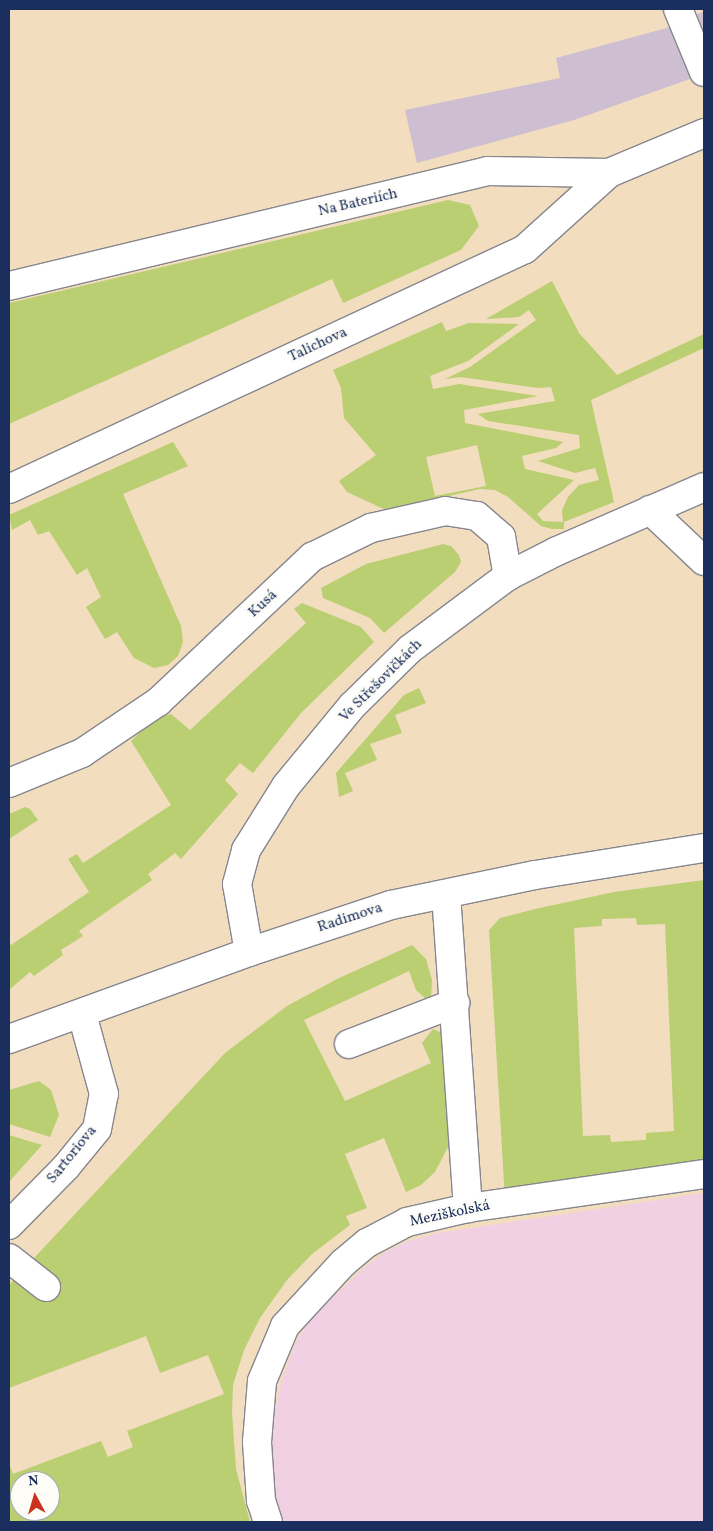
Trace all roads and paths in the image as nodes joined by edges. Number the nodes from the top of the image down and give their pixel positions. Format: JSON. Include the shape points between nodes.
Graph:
{"nodes":[{"id":1,"x":678,"y":9,"type":"edge"},
{"id":2,"x":704,"y":72,"type":"edge"},
{"id":3,"x":704,"y":133,"type":"edge"},
{"id":4,"x":609,"y":173,"type":"junction"},
{"id":5,"x":9,"y":286,"type":"edge"},
{"id":6,"x":704,"y":486,"type":"edge"},
{"id":7,"x":9,"y":489,"type":"edge"},
{"id":8,"x":650,"y":510,"type":"junction"},
{"id":9,"x":704,"y":561,"type":"edge"},
{"id":10,"x":508,"y":576,"type":"junction"},
{"id":11,"x":9,"y":783,"type":"edge"},
{"id":12,"x":704,"y":848,"type":"edge"},
{"id":13,"x":446,"y":894,"type":"junction"},
{"id":14,"x":249,"y":952,"type":"junction"},
{"id":15,"x":455,"y":1003,"type":"junction"},
{"id":16,"x":82,"y":1014,"type":"junction"},
{"id":17,"x":9,"y":1040,"type":"edge"},
{"id":18,"x":349,"y":1044,"type":"dead end"},
{"id":19,"x":704,"y":1174,"type":"edge"},
{"id":20,"x":468,"y":1208,"type":"junction"},
{"id":21,"x":9,"y":1225,"type":"edge"},
{"id":22,"x":9,"y":1258,"type":"edge"},
{"id":23,"x":46,"y":1288,"type":"dead end"},
{"id":24,"x":268,"y":1522,"type":"edge"}],
"edges":[{"from":1,"to":2,"type":"street"},
{"from":3,"to":4,"type":"street","name":"Na Bateriích"},
{"from":4,"to":5,"type":"street","name":"Na Bateriích","via":[[488,171]]},
{"from":4,"to":7,"type":"street","name":"Talichova","via":[[525,249]]},
{"from":6,"to":8,"type":"street","name":"Ve Střešovičkách"},
{"from":8,"to":9,"type":"street"},
{"from":8,"to":10,"type":"street","name":"Ve Střešovičkách"},
{"from":10,"to":11,"type":"street","name":"Kusá","via":[[501,537],[477,516],[445,511],[371,528],[312,558],[158,702],[82,753]]},
{"from":10,"to":14,"type":"street","name":"Ve Střešovičkách","via":[[410,649],[352,706],[286,786],[246,850],[237,884]]},
{"from":12,"to":13,"type":"street","name":"Radimova","via":[[535,875]]},
{"from":13,"to":14,"type":"street","name":"Radimova","via":[[390,905]]},
{"from":13,"to":15,"type":"street"},
{"from":14,"to":16,"type":"street","name":"Radimova"},
{"from":15,"to":18,"type":"street"},
{"from":15,"to":20,"type":"street"},
{"from":16,"to":17,"type":"street","name":"Radimova"},
{"from":16,"to":21,"type":"street","name":"Sartoriova","via":[[104,1094],[97,1129],[66,1167]]},
{"from":19,"to":20,"type":"street","name":"Meziškolská"},
{"from":20,"to":24,"type":"street","name":"Meziškolská","via":[[407,1222],[368,1243],[342,1263],[284,1326],[261,1390],[257,1442],[261,1501]]},
{"from":22,"to":23,"type":"street"}]}
